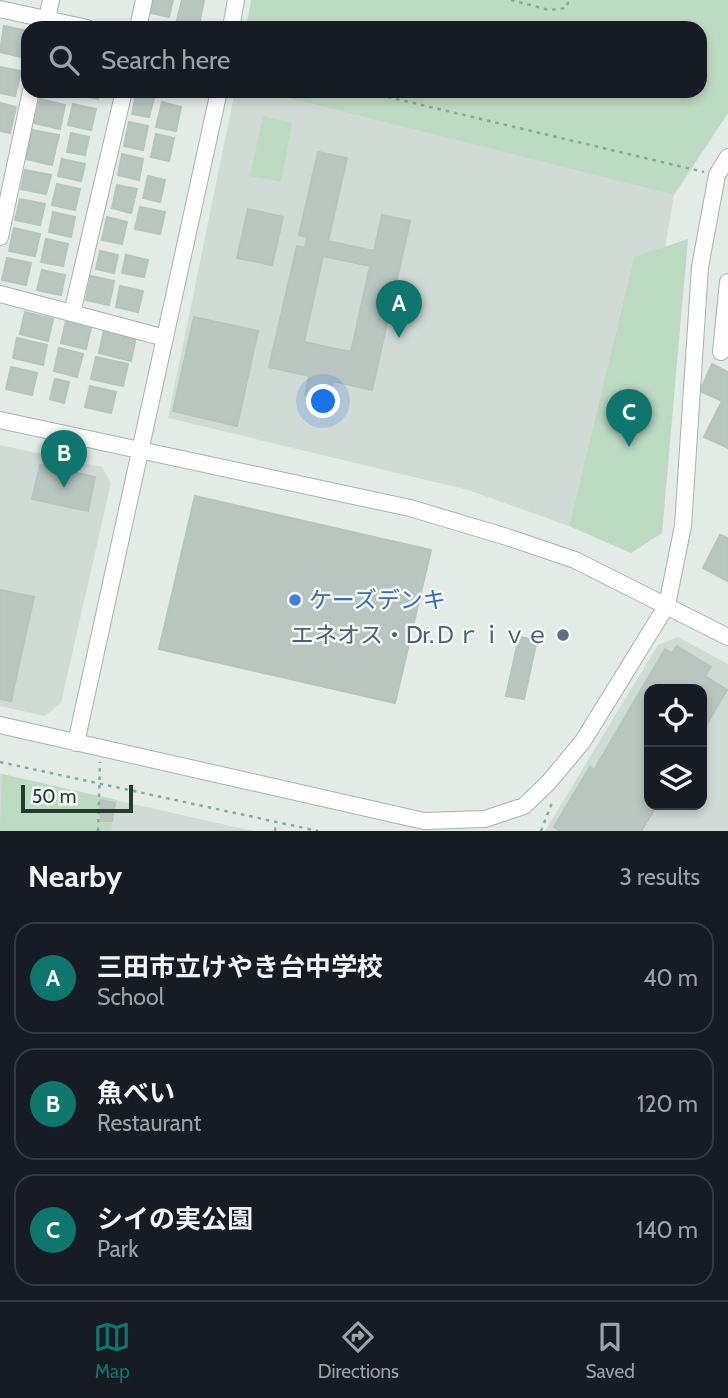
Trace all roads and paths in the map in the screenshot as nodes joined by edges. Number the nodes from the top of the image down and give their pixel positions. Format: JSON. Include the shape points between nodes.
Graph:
{"nodes":[{"id":1,"x":51,"y":0,"type":"edge"},
{"id":2,"x":144,"y":0,"type":"edge"},
{"id":3,"x":236,"y":0,"type":"edge"},
{"id":4,"x":512,"y":0,"type":"edge"},
{"id":5,"x":569,"y":0,"type":"edge"},
{"id":6,"x":0,"y":9,"type":"edge"},
{"id":7,"x":37,"y":21,"type":"edge"},
{"id":8,"x":47,"y":21,"type":"edge"},
{"id":9,"x":140,"y":21,"type":"edge"},
{"id":10,"x":232,"y":21,"type":"edge"},
{"id":11,"x":30,"y":98,"type":"edge"},
{"id":12,"x":122,"y":98,"type":"edge"},
{"id":13,"x":217,"y":98,"type":"edge"},
{"id":14,"x":392,"y":98,"type":"edge"},
{"id":15,"x":728,"y":157,"type":"edge"},
{"id":16,"x":717,"y":175,"type":"junction"},
{"id":17,"x":0,"y":237,"type":"edge"},
{"id":18,"x":728,"y":282,"type":"edge"},
{"id":19,"x":0,"y":294,"type":"edge"},
{"id":20,"x":72,"y":313,"type":"junction"},
{"id":21,"x":166,"y":338,"type":"junction"},
{"id":22,"x":695,"y":340,"type":"junction"},
{"id":23,"x":725,"y":354,"type":"edge"},
{"id":24,"x":0,"y":420,"type":"edge"},
{"id":25,"x":140,"y":450,"type":"junction"},
{"id":26,"x":667,"y":605,"type":"junction"},
{"id":27,"x":728,"y":637,"type":"edge"},
{"id":28,"x":0,"y":725,"type":"edge"},
{"id":29,"x":76,"y":743,"type":"junction"},
{"id":30,"x":102,"y":748,"type":"junction"},
{"id":31,"x":0,"y":762,"type":"edge"},
{"id":32,"x":99,"y":781,"type":"junction"},
{"id":33,"x":276,"y":823,"type":"junction"},
{"id":34,"x":423,"y":826,"type":"edge"},
{"id":35,"x":98,"y":831,"type":"edge"},
{"id":36,"x":275,"y":831,"type":"edge"},
{"id":37,"x":318,"y":831,"type":"edge"}],
"edges":[{"from":1,"to":8,"type":"street"},
{"from":2,"to":9,"type":"street"},
{"from":3,"to":10,"type":"street"},
{"from":4,"to":5,"type":"path","via":[[549,10],[566,8]]},
{"from":6,"to":7,"type":"street"},
{"from":11,"to":17,"type":"street"},
{"from":12,"to":20,"type":"street"},
{"from":13,"to":21,"type":"street"},
{"from":14,"to":16,"type":"path"},
{"from":15,"to":16,"type":"street"},
{"from":16,"to":22,"type":"street","via":[[700,267]]},
{"from":18,"to":23,"type":"street"},
{"from":19,"to":20,"type":"street"},
{"from":20,"to":21,"type":"street"},
{"from":21,"to":25,"type":"street"},
{"from":22,"to":23,"type":"street"},
{"from":22,"to":26,"type":"street","via":[[683,526]]},
{"from":24,"to":25,"type":"street"},
{"from":25,"to":26,"type":"street","via":[[410,508],[575,560]]},
{"from":25,"to":29,"type":"street"},
{"from":26,"to":27,"type":"street"},
{"from":26,"to":34,"type":"street","via":[[583,741],[524,806],[485,819]]},
{"from":28,"to":29,"type":"street"},
{"from":29,"to":30,"type":"street"},
{"from":30,"to":32,"type":"path"},
{"from":30,"to":34,"type":"street"},
{"from":31,"to":32,"type":"path"},
{"from":32,"to":33,"type":"path"},
{"from":32,"to":35,"type":"path"},
{"from":33,"to":36,"type":"path"},
{"from":33,"to":37,"type":"path"}]}
